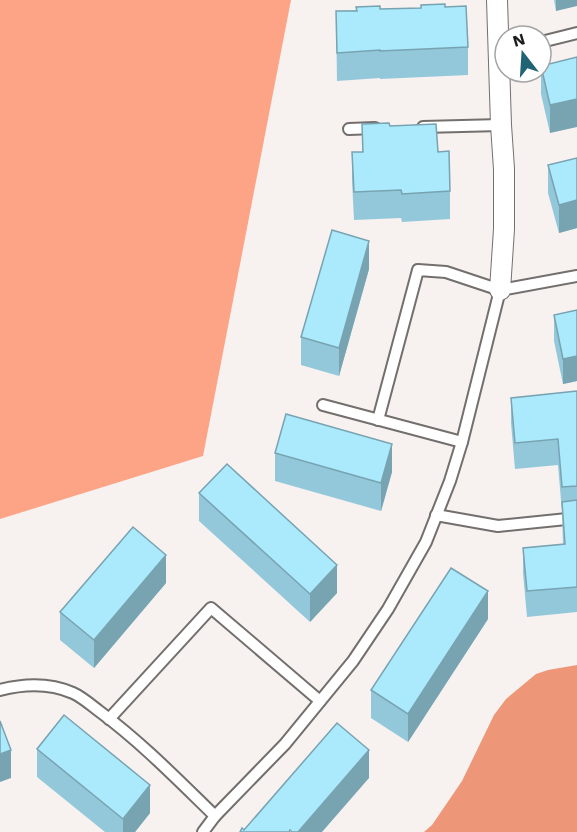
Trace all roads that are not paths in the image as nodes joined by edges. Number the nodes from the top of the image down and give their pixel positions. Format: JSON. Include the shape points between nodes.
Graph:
{"nodes":[{"id":1,"x":497,"y":0,"type":"edge"},
{"id":2,"x":499,"y":24,"type":"edge"},
{"id":3,"x":577,"y":33,"type":"edge"},
{"id":4,"x":553,"y":39,"type":"edge"},
{"id":5,"x":502,"y":84,"type":"edge"},
{"id":6,"x":501,"y":125,"type":"junction"},
{"id":7,"x":407,"y":127,"type":"edge"},
{"id":8,"x":384,"y":128,"type":"edge"},
{"id":9,"x":349,"y":129,"type":"dead end"},
{"id":10,"x":577,"y":276,"type":"edge"},
{"id":11,"x":500,"y":290,"type":"junction"},
{"id":12,"x":323,"y":405,"type":"dead end"},
{"id":13,"x":378,"y":420,"type":"junction"},
{"id":14,"x":462,"y":442,"type":"junction"},
{"id":15,"x":436,"y":516,"type":"junction"},
{"id":16,"x":577,"y":518,"type":"edge"},
{"id":17,"x":0,"y":690,"type":"edge"},
{"id":18,"x":320,"y":701,"type":"junction"},
{"id":19,"x":109,"y":719,"type":"junction"},
{"id":20,"x":215,"y":816,"type":"junction"},
{"id":21,"x":203,"y":832,"type":"edge"}],
"edges":[{"from":1,"to":2,"type":"street"},
{"from":3,"to":4,"type":"lane"},
{"from":5,"to":6,"type":"street"},
{"from":6,"to":7,"type":"lane"},
{"from":6,"to":11,"type":"street","via":[[504,229]]},
{"from":8,"to":9,"type":"lane"},
{"from":10,"to":11,"type":"lane"},
{"from":11,"to":13,"type":"lane","via":[[446,272],[418,270]]},
{"from":11,"to":14,"type":"lane"},
{"from":12,"to":13,"type":"lane"},
{"from":13,"to":14,"type":"lane"},
{"from":14,"to":15,"type":"lane"},
{"from":15,"to":16,"type":"lane","via":[[498,526]]},
{"from":15,"to":18,"type":"lane","via":[[426,542],[388,609]]},
{"from":17,"to":19,"type":"lane","via":[[31,685],[51,687],[73,693]]},
{"from":18,"to":19,"type":"lane","via":[[211,608]]},
{"from":18,"to":20,"type":"lane","via":[[285,744]]},
{"from":19,"to":20,"type":"lane"},
{"from":20,"to":21,"type":"lane"}]}
